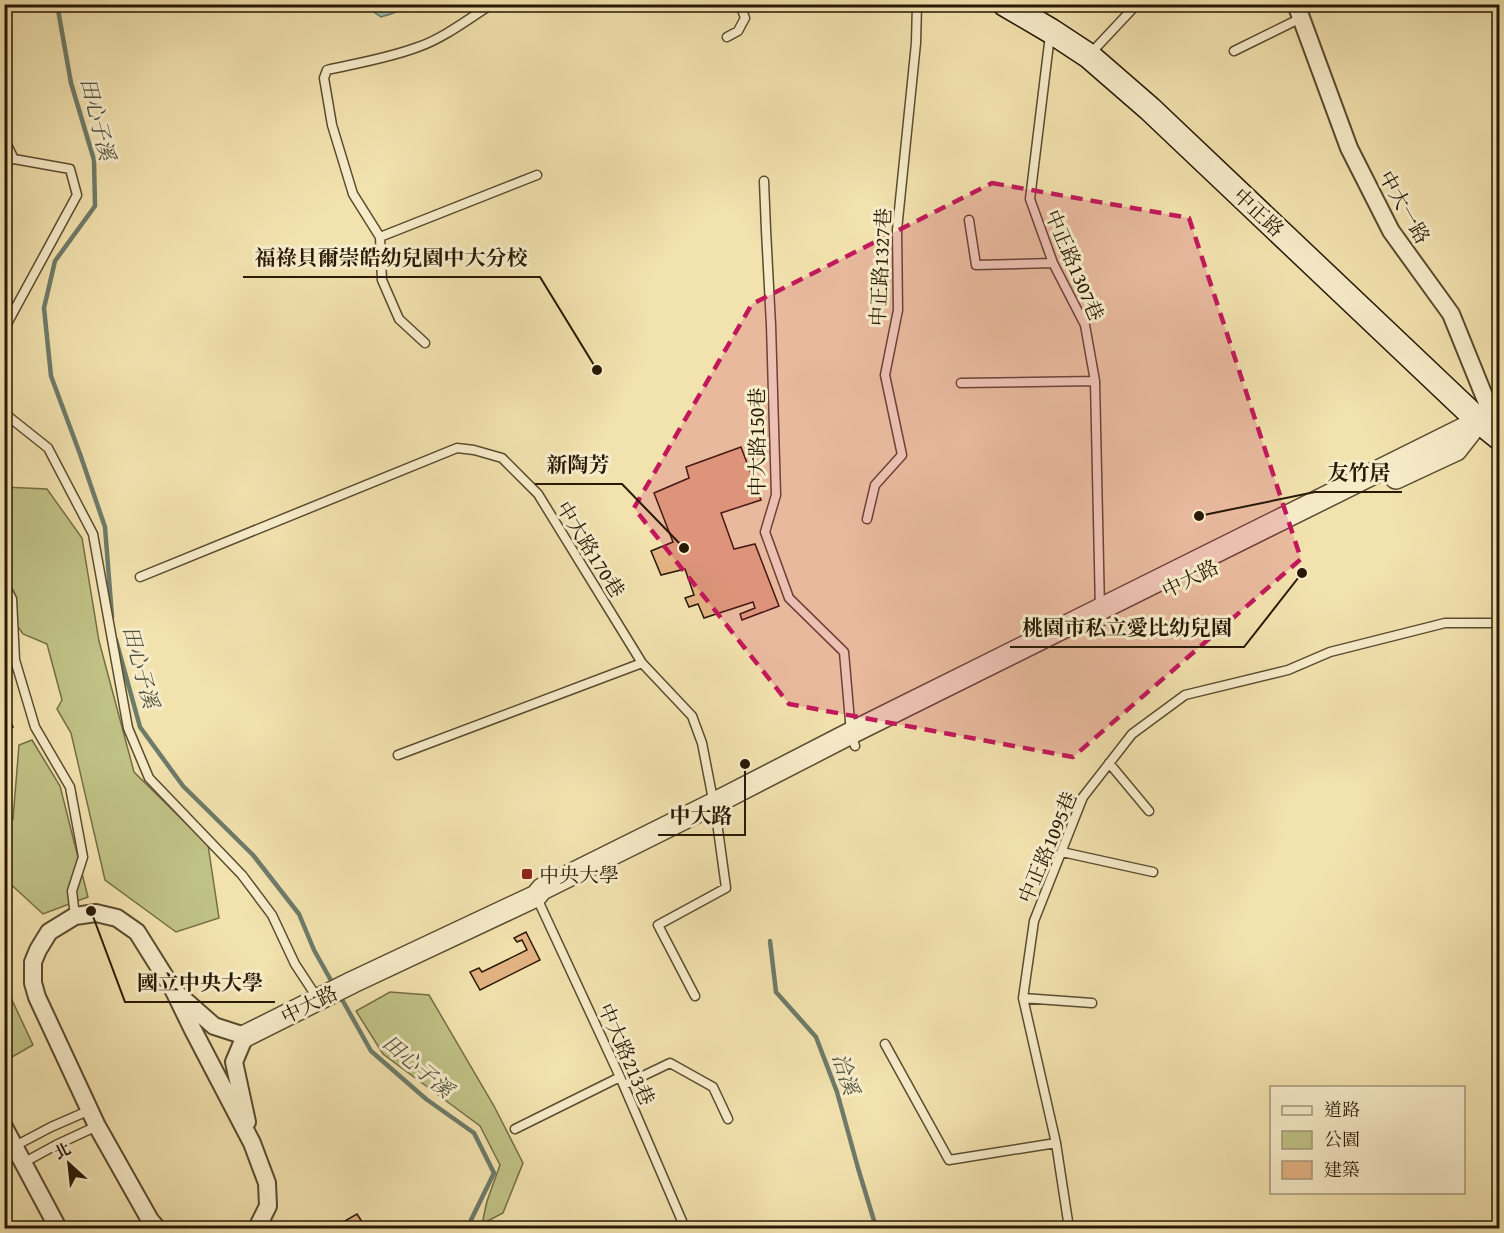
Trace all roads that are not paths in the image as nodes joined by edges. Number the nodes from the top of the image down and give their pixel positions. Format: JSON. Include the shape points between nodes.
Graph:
{"nodes":[{"id":1,"x":492,"y":4,"type":"edge"},
{"id":2,"x":740,"y":4,"type":"edge"},
{"id":3,"x":917,"y":4,"type":"edge"},
{"id":4,"x":1005,"y":4,"type":"edge"},
{"id":5,"x":1137,"y":4,"type":"edge"},
{"id":6,"x":1158,"y":4,"type":"edge"},
{"id":7,"x":1163,"y":4,"type":"edge"},
{"id":8,"x":1298,"y":11,"type":"edge"},
{"id":9,"x":1051,"y":31,"type":"junction"},
{"id":10,"x":726,"y":37,"type":"dead end"},
{"id":11,"x":1234,"y":51,"type":"dead end"},
{"id":12,"x":1089,"y":56,"type":"junction"},
{"id":13,"x":4,"y":139,"type":"edge"},
{"id":14,"x":14,"y":159,"type":"junction"},
{"id":15,"x":4,"y":162,"type":"edge"},
{"id":16,"x":537,"y":175,"type":"dead end"},
{"id":17,"x":764,"y":181,"type":"dead end"},
{"id":18,"x":969,"y":220,"type":"dead end"},
{"id":19,"x":380,"y":237,"type":"junction"},
{"id":20,"x":1053,"y":264,"type":"junction"},
{"id":21,"x":7,"y":318,"type":"edge"},
{"id":22,"x":4,"y":331,"type":"edge"},
{"id":23,"x":425,"y":343,"type":"dead end"},
{"id":24,"x":1095,"y":381,"type":"junction"},
{"id":25,"x":961,"y":383,"type":"dead end"},
{"id":26,"x":4,"y":413,"type":"edge"},
{"id":27,"x":1479,"y":421,"type":"junction"},
{"id":28,"x":1500,"y":438,"type":"edge"},
{"id":29,"x":867,"y":519,"type":"dead end"},
{"id":30,"x":140,"y":578,"type":"dead end"},
{"id":31,"x":4,"y":583,"type":"edge"},
{"id":32,"x":1101,"y":615,"type":"junction"},
{"id":33,"x":1500,"y":623,"type":"edge"},
{"id":34,"x":642,"y":663,"type":"junction"},
{"id":35,"x":853,"y":739,"type":"junction"},
{"id":36,"x":398,"y":755,"type":"dead end"},
{"id":37,"x":1109,"y":763,"type":"junction"},
{"id":38,"x":715,"y":810,"type":"junction"},
{"id":39,"x":1149,"y":811,"type":"dead end"},
{"id":40,"x":1062,"y":852,"type":"junction"},
{"id":41,"x":1153,"y":872,"type":"dead end"},
{"id":42,"x":536,"y":896,"type":"junction"},
{"id":43,"x":75,"y":916,"type":"junction"},
{"id":44,"x":174,"y":991,"type":"junction"},
{"id":45,"x":695,"y":996,"type":"dead end"},
{"id":46,"x":322,"y":998,"type":"junction"},
{"id":47,"x":1023,"y":998,"type":"junction"},
{"id":48,"x":1092,"y":1003,"type":"dead end"},
{"id":49,"x":244,"y":1036,"type":"junction"},
{"id":50,"x":885,"y":1044,"type":"dead end"},
{"id":51,"x":622,"y":1081,"type":"junction"},
{"id":52,"x":90,"y":1110,"type":"junction"},
{"id":53,"x":728,"y":1119,"type":"dead end"},
{"id":54,"x":98,"y":1126,"type":"junction"},
{"id":55,"x":4,"y":1127,"type":"edge"},
{"id":56,"x":515,"y":1129,"type":"dead end"},
{"id":57,"x":252,"y":1143,"type":"junction"},
{"id":58,"x":1056,"y":1143,"type":"junction"},
{"id":59,"x":15,"y":1146,"type":"junction"},
{"id":60,"x":23,"y":1163,"type":"junction"},
{"id":61,"x":58,"y":1228,"type":"edge"},
{"id":62,"x":157,"y":1228,"type":"edge"},
{"id":63,"x":256,"y":1228,"type":"edge"},
{"id":64,"x":685,"y":1228,"type":"edge"},
{"id":65,"x":1070,"y":1228,"type":"edge"}],
"edges":[{"from":1,"to":19,"type":"lane","via":[[420,47],[327,70],[324,78],[332,125],[353,194]]},
{"from":2,"to":10,"type":"lane","via":[[745,18],[738,31]]},
{"from":3,"to":29,"type":"lane","name":"中正路1327巷","via":[[897,230],[898,310],[885,375],[902,455],[875,485]]},
{"from":4,"to":9,"type":"main road","name":"中正路"},
{"from":5,"to":12,"type":"lane"},
{"from":6,"to":7,"type":"lane"},
{"from":8,"to":11,"type":"lane"},
{"from":8,"to":27,"type":"street","name":"中大一路","via":[[1349,148],[1391,231],[1451,314],[1489,408]]},
{"from":9,"to":12,"type":"main road","name":"中正路"},
{"from":9,"to":20,"type":"lane","name":"中正路1307巷","via":[[1030,199]]},
{"from":12,"to":27,"type":"main road","name":"中正路"},
{"from":13,"to":14,"type":"lane"},
{"from":14,"to":15,"type":"lane"},
{"from":14,"to":21,"type":"lane","via":[[70,169],[77,195]]},
{"from":16,"to":19,"type":"lane"},
{"from":17,"to":35,"type":"lane","name":"中大路150巷","via":[[776,495],[765,532],[789,598],[844,652]]},
{"from":18,"to":20,"type":"lane","via":[[976,265]]},
{"from":19,"to":23,"type":"lane","via":[[382,280],[399,319]]},
{"from":20,"to":24,"type":"lane","name":"中正路1307巷","via":[[1085,325]]},
{"from":21,"to":22,"type":"lane"},
{"from":24,"to":25,"type":"lane"},
{"from":24,"to":32,"type":"lane","name":"中正路1307巷"},
{"from":26,"to":46,"type":"lane","via":[[48,448],[93,534],[128,728],[149,778],[242,875],[272,915],[295,964]]},
{"from":27,"to":28,"type":"main road","name":"中正路"},
{"from":27,"to":32,"type":"street","name":"中大路"},
{"from":30,"to":34,"type":"lane","name":"中大路170巷","via":[[457,448],[474,450],[502,458],[538,494]]},
{"from":31,"to":43,"type":"lane","via":[[12,599],[15,660],[35,727],[70,786],[83,857],[72,891]]},
{"from":32,"to":35,"type":"street","name":"中大路"},
{"from":33,"to":37,"type":"lane","name":"中正路1095巷","via":[[1444,623],[1330,652],[1288,670],[1185,695],[1131,734]]},
{"from":34,"to":36,"type":"lane"},
{"from":34,"to":38,"type":"lane","name":"中大路170巷","via":[[692,716],[702,743]]},
{"from":35,"to":38,"type":"street","name":"中大路"},
{"from":37,"to":39,"type":"lane"},
{"from":37,"to":40,"type":"lane","name":"中正路1095巷","via":[[1083,798]]},
{"from":38,"to":42,"type":"street","name":"中大路","via":[[542,889]]},
{"from":38,"to":45,"type":"lane","name":"中大路170巷","via":[[726,888],[658,925]]},
{"from":40,"to":41,"type":"lane"},
{"from":40,"to":47,"type":"lane","name":"中正路1095巷","via":[[1034,921]]},
{"from":42,"to":46,"type":"street","name":"中大路"},
{"from":42,"to":51,"type":"lane","name":"中大路213巷"},
{"from":43,"to":44,"type":"street","via":[[117,918],[137,932]]},
{"from":43,"to":52,"type":"street","via":[[49,932],[33,962],[33,983]]},
{"from":44,"to":49,"type":"street","via":[[214,1026]]},
{"from":44,"to":57,"type":"street"},
{"from":46,"to":49,"type":"street","name":"中大路"},
{"from":47,"to":48,"type":"lane"},
{"from":47,"to":58,"type":"lane","name":"中正路1095巷"},
{"from":49,"to":57,"type":"street","via":[[234,1062]]},
{"from":50,"to":58,"type":"lane","via":[[949,1160]]},
{"from":51,"to":53,"type":"lane","via":[[670,1063],[713,1087]]},
{"from":51,"to":56,"type":"lane"},
{"from":51,"to":64,"type":"lane","name":"中大路213巷"},
{"from":52,"to":54,"type":"street"},
{"from":52,"to":59,"type":"lane"},
{"from":54,"to":60,"type":"lane"},
{"from":54,"to":62,"type":"street"},
{"from":55,"to":59,"type":"street"},
{"from":57,"to":63,"type":"street","via":[[267,1183],[268,1206]]},
{"from":58,"to":65,"type":"lane","name":"中正路1095巷"},
{"from":59,"to":60,"type":"street"},
{"from":60,"to":61,"type":"street"}]}
